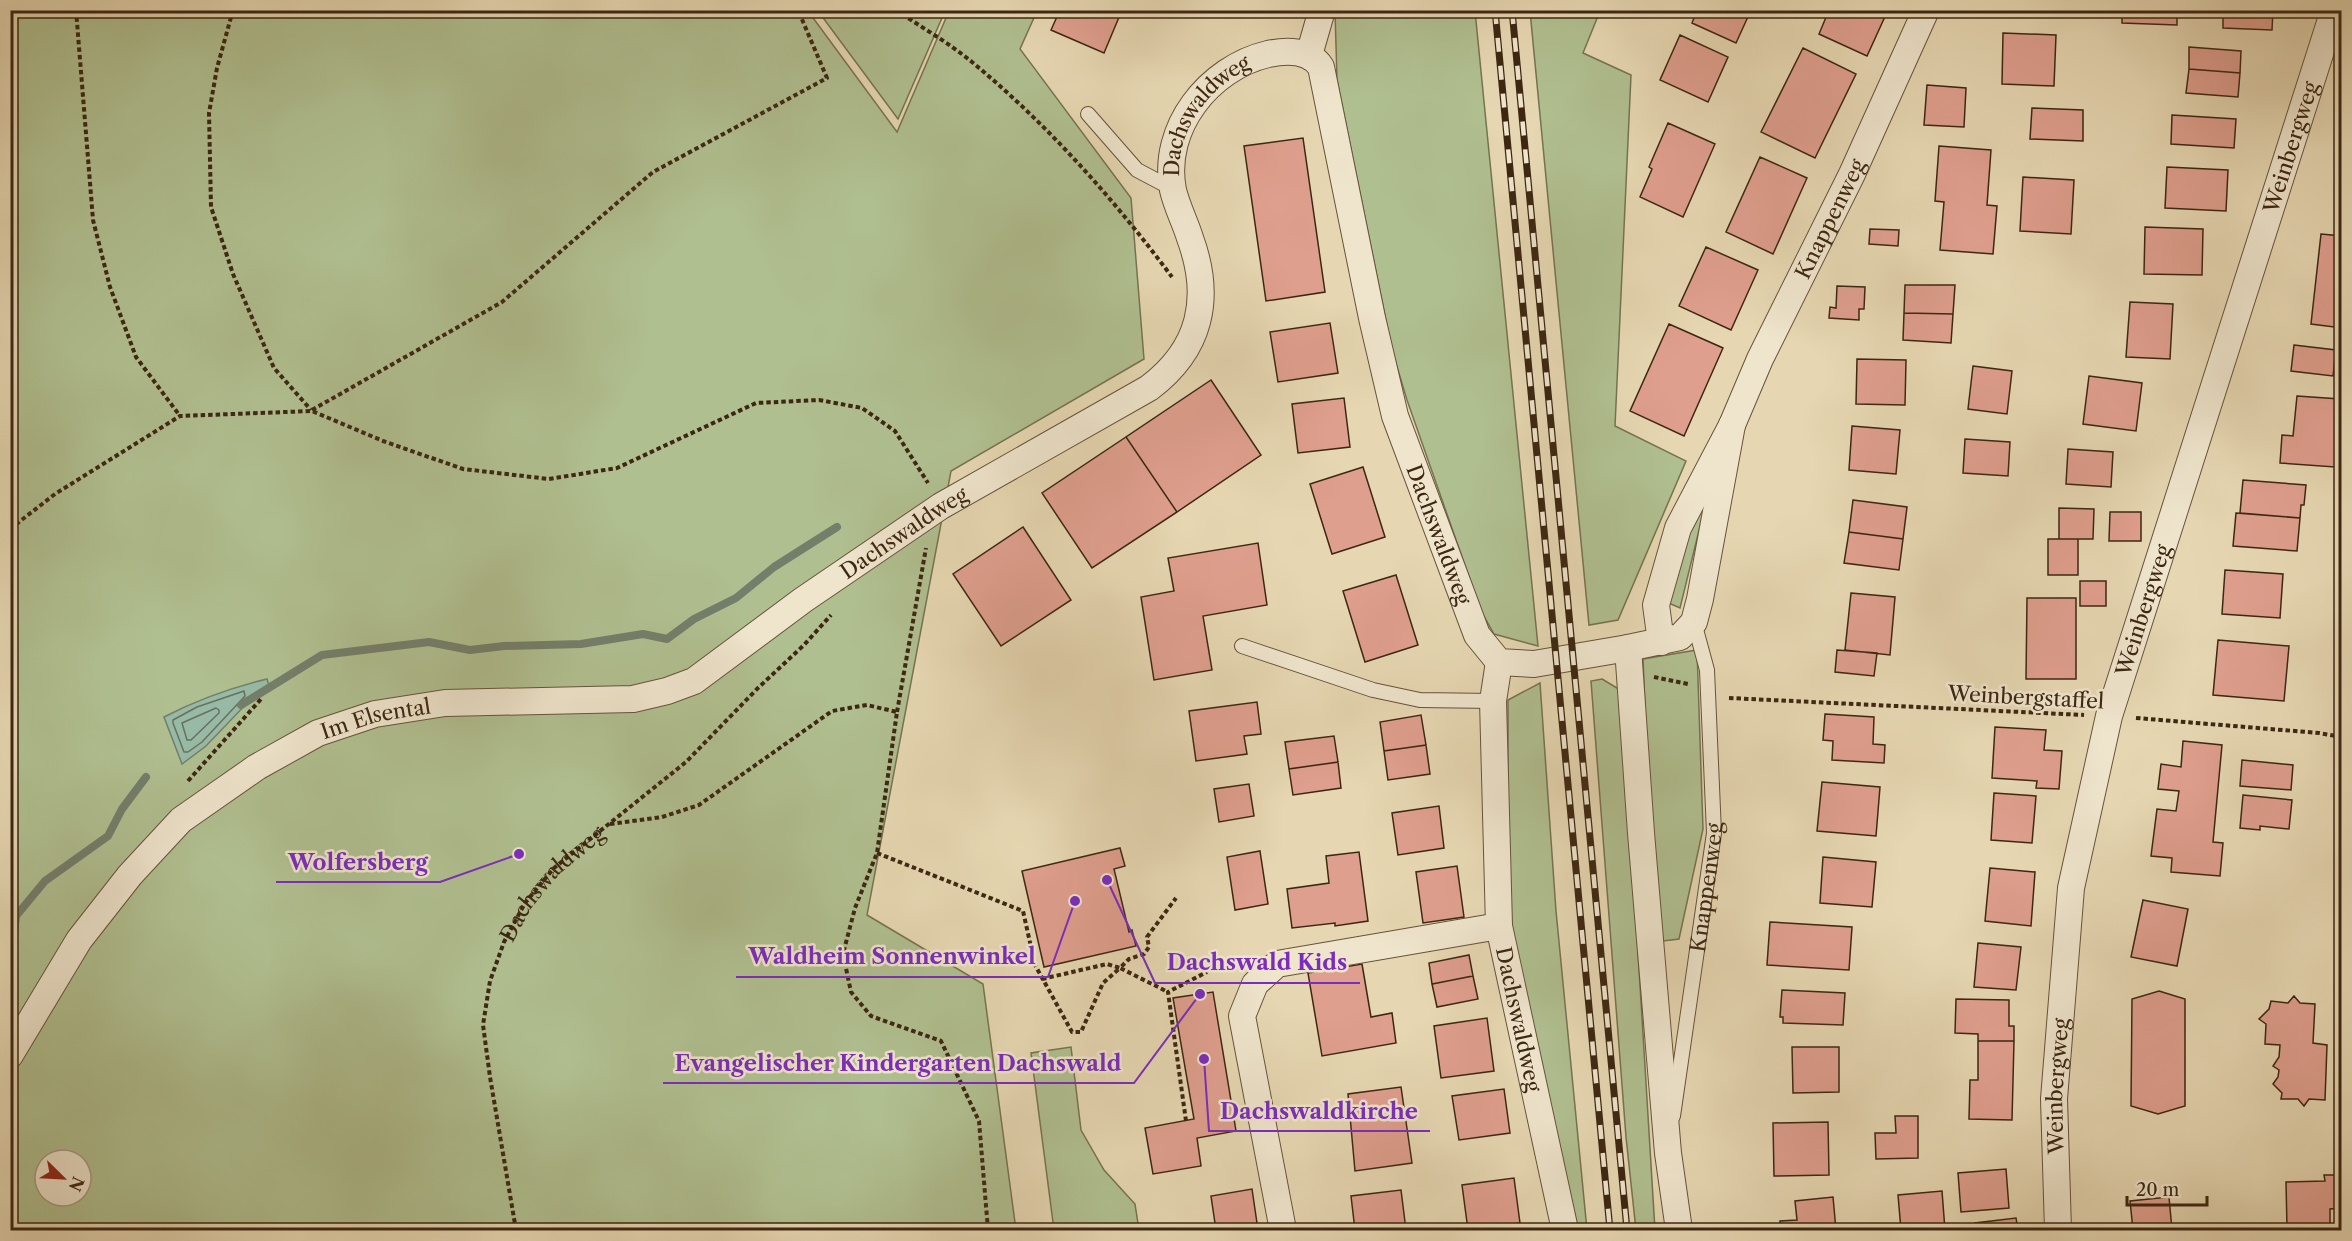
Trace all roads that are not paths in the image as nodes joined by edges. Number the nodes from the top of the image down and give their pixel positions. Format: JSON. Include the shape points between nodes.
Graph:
{"nodes":[{"id":1,"x":1322,"y":10,"type":"edge"},
{"id":2,"x":1926,"y":10,"type":"edge"},
{"id":3,"x":2334,"y":10,"type":"edge"},
{"id":4,"x":1309,"y":55,"type":"junction"},
{"id":5,"x":1088,"y":114,"type":"dead end"},
{"id":6,"x":1173,"y":189,"type":"junction"},
{"id":7,"x":1732,"y":425,"type":"junction"},
{"id":8,"x":849,"y":570,"type":"joint"},
{"id":9,"x":1694,"y":622,"type":"junction"},
{"id":10,"x":1661,"y":642,"type":"junction"},
{"id":11,"x":1242,"y":646,"type":"dead end"},
{"id":12,"x":1628,"y":648,"type":"junction"},
{"id":13,"x":1499,"y":662,"type":"junction"},
{"id":14,"x":1493,"y":701,"type":"junction"},
{"id":15,"x":1499,"y":926,"type":"junction"},
{"id":16,"x":10,"y":1055,"type":"edge"},
{"id":17,"x":1668,"y":1153,"type":"junction"},
{"id":18,"x":1283,"y":1230,"type":"edge"},
{"id":19,"x":1565,"y":1230,"type":"edge"},
{"id":20,"x":1679,"y":1230,"type":"edge"},
{"id":21,"x":2058,"y":1230,"type":"edge"}],
"edges":[{"from":1,"to":4,"type":"street"},
{"from":2,"to":7,"type":"street","name":"Knappenweg"},
{"from":3,"to":21,"type":"street","name":"Weinbergweg","via":[[2109,716],[2071,888],[2054,1099]]},
{"from":4,"to":6,"type":"street","name":"Dachswaldweg","via":[[1294,51],[1270,53],[1213,81],[1187,113],[1174,144]]},
{"from":4,"to":13,"type":"street","name":"Dachswaldweg","via":[[1321,67],[1395,416],[1477,635]]},
{"from":5,"to":6,"type":"lane","via":[[1137,170]]},
{"from":6,"to":8,"type":"street","name":"Dachswaldweg","via":[[1198,271],[1199,314],[1193,336],[1168,374],[941,506]]},
{"from":7,"to":9,"type":"street","name":"Knappenweg"},
{"from":7,"to":10,"type":"street","name":"Knappenweg","via":[[1678,528],[1656,604]]},
{"from":8,"to":16,"type":"street","name":"Im Elsental","via":[[694,681],[667,691],[633,699],[445,703],[375,714],[318,733],[257,767],[181,820],[130,875],[79,940]]},
{"from":9,"to":10,"type":"street","via":[[1680,637]]},
{"from":9,"to":17,"type":"lane","name":"Knappenweg","via":[[1707,670],[1714,833]]},
{"from":10,"to":12,"type":"street"},
{"from":11,"to":14,"type":"lane","via":[[1373,690],[1420,700]]},
{"from":12,"to":13,"type":"street","via":[[1534,664]]},
{"from":12,"to":17,"type":"street","name":"Knappenweg"},
{"from":13,"to":14,"type":"street","name":"Dachswaldweg"},
{"from":14,"to":15,"type":"street","name":"Dachswaldweg"},
{"from":15,"to":18,"type":"street","via":[[1277,964],[1255,984],[1242,1016]]},
{"from":15,"to":19,"type":"street","name":"Dachswaldweg"},
{"from":17,"to":20,"type":"street","name":"Knappenweg"}]}
